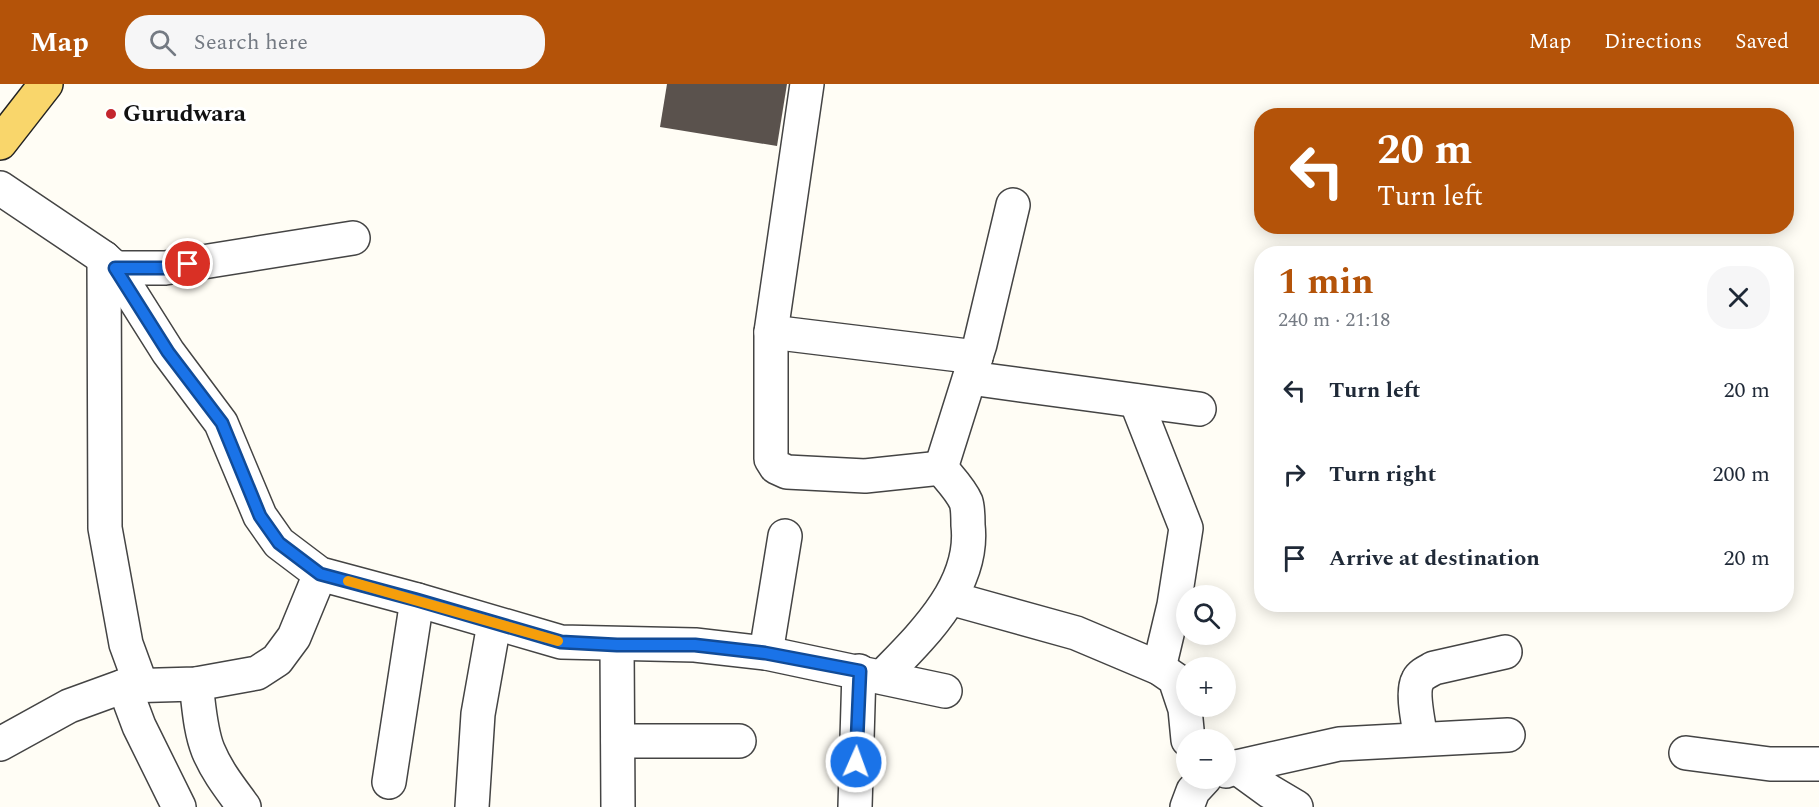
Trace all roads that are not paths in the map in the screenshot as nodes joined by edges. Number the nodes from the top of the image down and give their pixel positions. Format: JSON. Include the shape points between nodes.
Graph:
{"nodes":[{"id":1,"x":46,"y":84,"type":"edge"},
{"id":2,"x":807,"y":84,"type":"edge"},
{"id":3,"x":0,"y":143,"type":"edge"},
{"id":4,"x":0,"y":188,"type":"edge"},
{"id":5,"x":1013,"y":205,"type":"dead end"},
{"id":6,"x":353,"y":238,"type":"dead end"},
{"id":7,"x":109,"y":263,"type":"junction"},
{"id":8,"x":771,"y":332,"type":"junction"},
{"id":9,"x":973,"y":368,"type":"junction"},
{"id":10,"x":1136,"y":401,"type":"junction"},
{"id":11,"x":1199,"y":409,"type":"dead end"},
{"id":12,"x":941,"y":468,"type":"junction"},
{"id":13,"x":785,"y":536,"type":"dead end"},
{"id":14,"x":320,"y":574,"type":"junction"},
{"id":15,"x":950,"y":598,"type":"junction"},
{"id":16,"x":417,"y":600,"type":"junction"},
{"id":17,"x":494,"y":624,"type":"junction"},
{"id":18,"x":617,"y":645,"type":"junction"},
{"id":19,"x":1505,"y":652,"type":"dead end"},
{"id":20,"x":765,"y":653,"type":"junction"},
{"id":21,"x":1159,"y":668,"type":"junction"},
{"id":22,"x":871,"y":674,"type":"junction"},
{"id":23,"x":196,"y":684,"type":"junction"},
{"id":24,"x":133,"y":685,"type":"junction"},
{"id":25,"x":945,"y":691,"type":"dead end"},
{"id":26,"x":1187,"y":729,"type":"edge"},
{"id":27,"x":1508,"y":735,"type":"dead end"},
{"id":28,"x":1421,"y":739,"type":"junction"},
{"id":29,"x":618,"y":741,"type":"junction"},
{"id":30,"x":739,"y":741,"type":"dead end"},
{"id":31,"x":0,"y":744,"type":"edge"},
{"id":32,"x":1686,"y":753,"type":"dead end"},
{"id":33,"x":1819,"y":764,"type":"edge"},
{"id":34,"x":1236,"y":768,"type":"edge"},
{"id":35,"x":1236,"y":772,"type":"edge"},
{"id":36,"x":389,"y":782,"type":"dead end"},
{"id":37,"x":178,"y":807,"type":"edge"},
{"id":38,"x":244,"y":807,"type":"edge"},
{"id":39,"x":472,"y":807,"type":"edge"},
{"id":40,"x":618,"y":807,"type":"edge"},
{"id":41,"x":855,"y":807,"type":"edge"},
{"id":42,"x":1296,"y":807,"type":"edge"}],
"edges":[{"from":1,"to":3,"type":"main road"},
{"from":2,"to":8,"type":"street"},
{"from":4,"to":7,"type":"street"},
{"from":5,"to":9,"type":"street"},
{"from":6,"to":7,"type":"street","via":[[165,268]]},
{"from":7,"to":14,"type":"street","via":[[168,352],[222,423],[260,516],[279,543]]},
{"from":7,"to":24,"type":"street","via":[[105,528]]},
{"from":8,"to":9,"type":"street"},
{"from":8,"to":12,"type":"street","via":[[771,459],[776,467],[864,476]]},
{"from":9,"to":10,"type":"street"},
{"from":9,"to":12,"type":"street"},
{"from":10,"to":11,"type":"street"},
{"from":10,"to":21,"type":"street","via":[[1186,528]]},
{"from":12,"to":15,"type":"street","via":[[966,502],[970,539],[963,571]]},
{"from":13,"to":20,"type":"street"},
{"from":14,"to":16,"type":"street"},
{"from":14,"to":23,"type":"street","via":[[294,637],[277,660],[257,673]]},
{"from":15,"to":21,"type":"street","via":[[1076,633]]},
{"from":15,"to":22,"type":"street","via":[[909,650]]},
{"from":16,"to":17,"type":"street"},
{"from":16,"to":36,"type":"street"},
{"from":17,"to":18,"type":"street","via":[[561,642]]},
{"from":17,"to":39,"type":"street","via":[[478,714]]},
{"from":18,"to":20,"type":"street","via":[[695,645]]},
{"from":18,"to":29,"type":"street"},
{"from":19,"to":28,"type":"street","via":[[1434,668],[1418,680]]},
{"from":20,"to":22,"type":"street"},
{"from":21,"to":26,"type":"street","via":[[1175,679]]},
{"from":22,"to":25,"type":"street"},
{"from":22,"to":41,"type":"street"},
{"from":23,"to":24,"type":"street"},
{"from":23,"to":38,"type":"street","via":[[208,750],[222,778]]},
{"from":24,"to":31,"type":"street","via":[[69,706]]},
{"from":24,"to":37,"type":"street","via":[[138,726]]},
{"from":27,"to":28,"type":"street"},
{"from":28,"to":34,"type":"street","via":[[1339,744]]},
{"from":29,"to":30,"type":"street"},
{"from":29,"to":40,"type":"street"},
{"from":32,"to":33,"type":"street","via":[[1770,764]]},
{"from":35,"to":42,"type":"street"}]}
